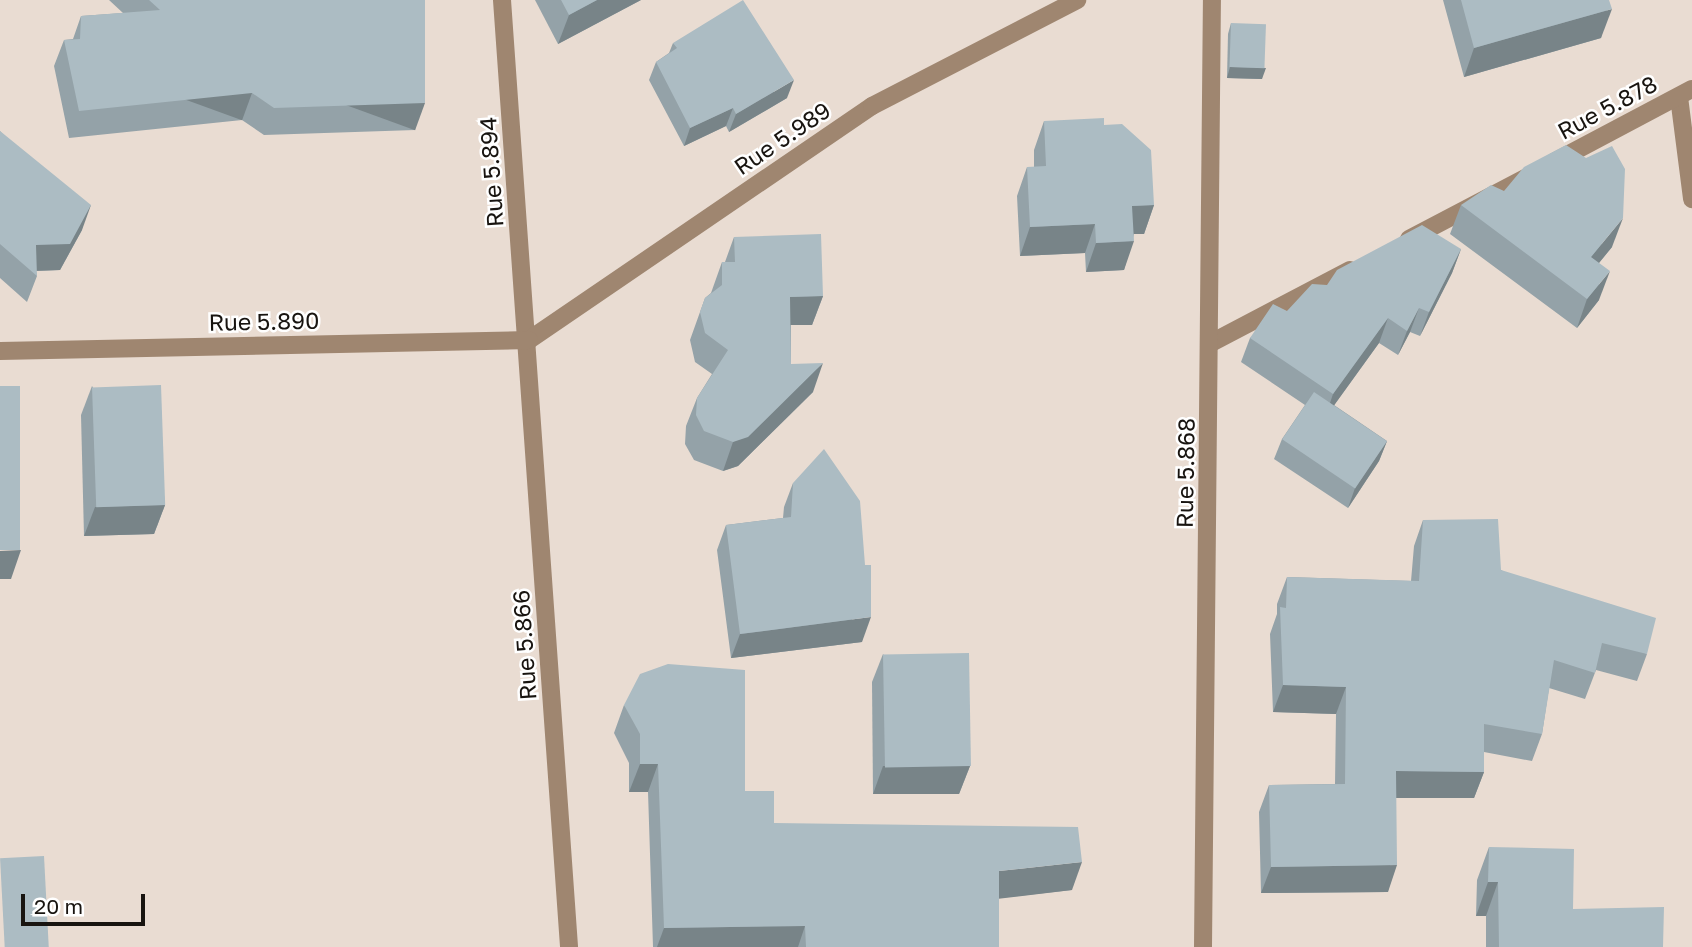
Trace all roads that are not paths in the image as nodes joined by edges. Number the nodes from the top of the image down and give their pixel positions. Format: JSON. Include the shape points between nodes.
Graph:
{"nodes":[{"id":1,"x":502,"y":0,"type":"edge"},
{"id":2,"x":1077,"y":0,"type":"edge"},
{"id":3,"x":1212,"y":0,"type":"edge"},
{"id":4,"x":1685,"y":93,"type":"edge"},
{"id":5,"x":1692,"y":199,"type":"edge"},
{"id":6,"x":1395,"y":246,"type":"edge"},
{"id":7,"x":1371,"y":259,"type":"edge"},
{"id":8,"x":529,"y":340,"type":"junction"},
{"id":9,"x":1211,"y":343,"type":"junction"},
{"id":10,"x":0,"y":351,"type":"edge"},
{"id":11,"x":569,"y":947,"type":"edge"},
{"id":12,"x":1203,"y":947,"type":"edge"}],
"edges":[{"from":1,"to":8,"type":"street","name":"Rue 5.894"},
{"from":2,"to":8,"type":"street","name":"Rue 5.989","via":[[872,106]]},
{"from":3,"to":9,"type":"street","name":"Rue 5.868"},
{"from":4,"to":5,"type":"street"},
{"from":4,"to":6,"type":"street","name":"Rue 5.878"},
{"from":7,"to":9,"type":"street"},
{"from":8,"to":10,"type":"street","name":"Rue 5.890"},
{"from":8,"to":11,"type":"street","name":"Rue 5.866"},
{"from":9,"to":12,"type":"street","name":"Rue 5.868"}]}
